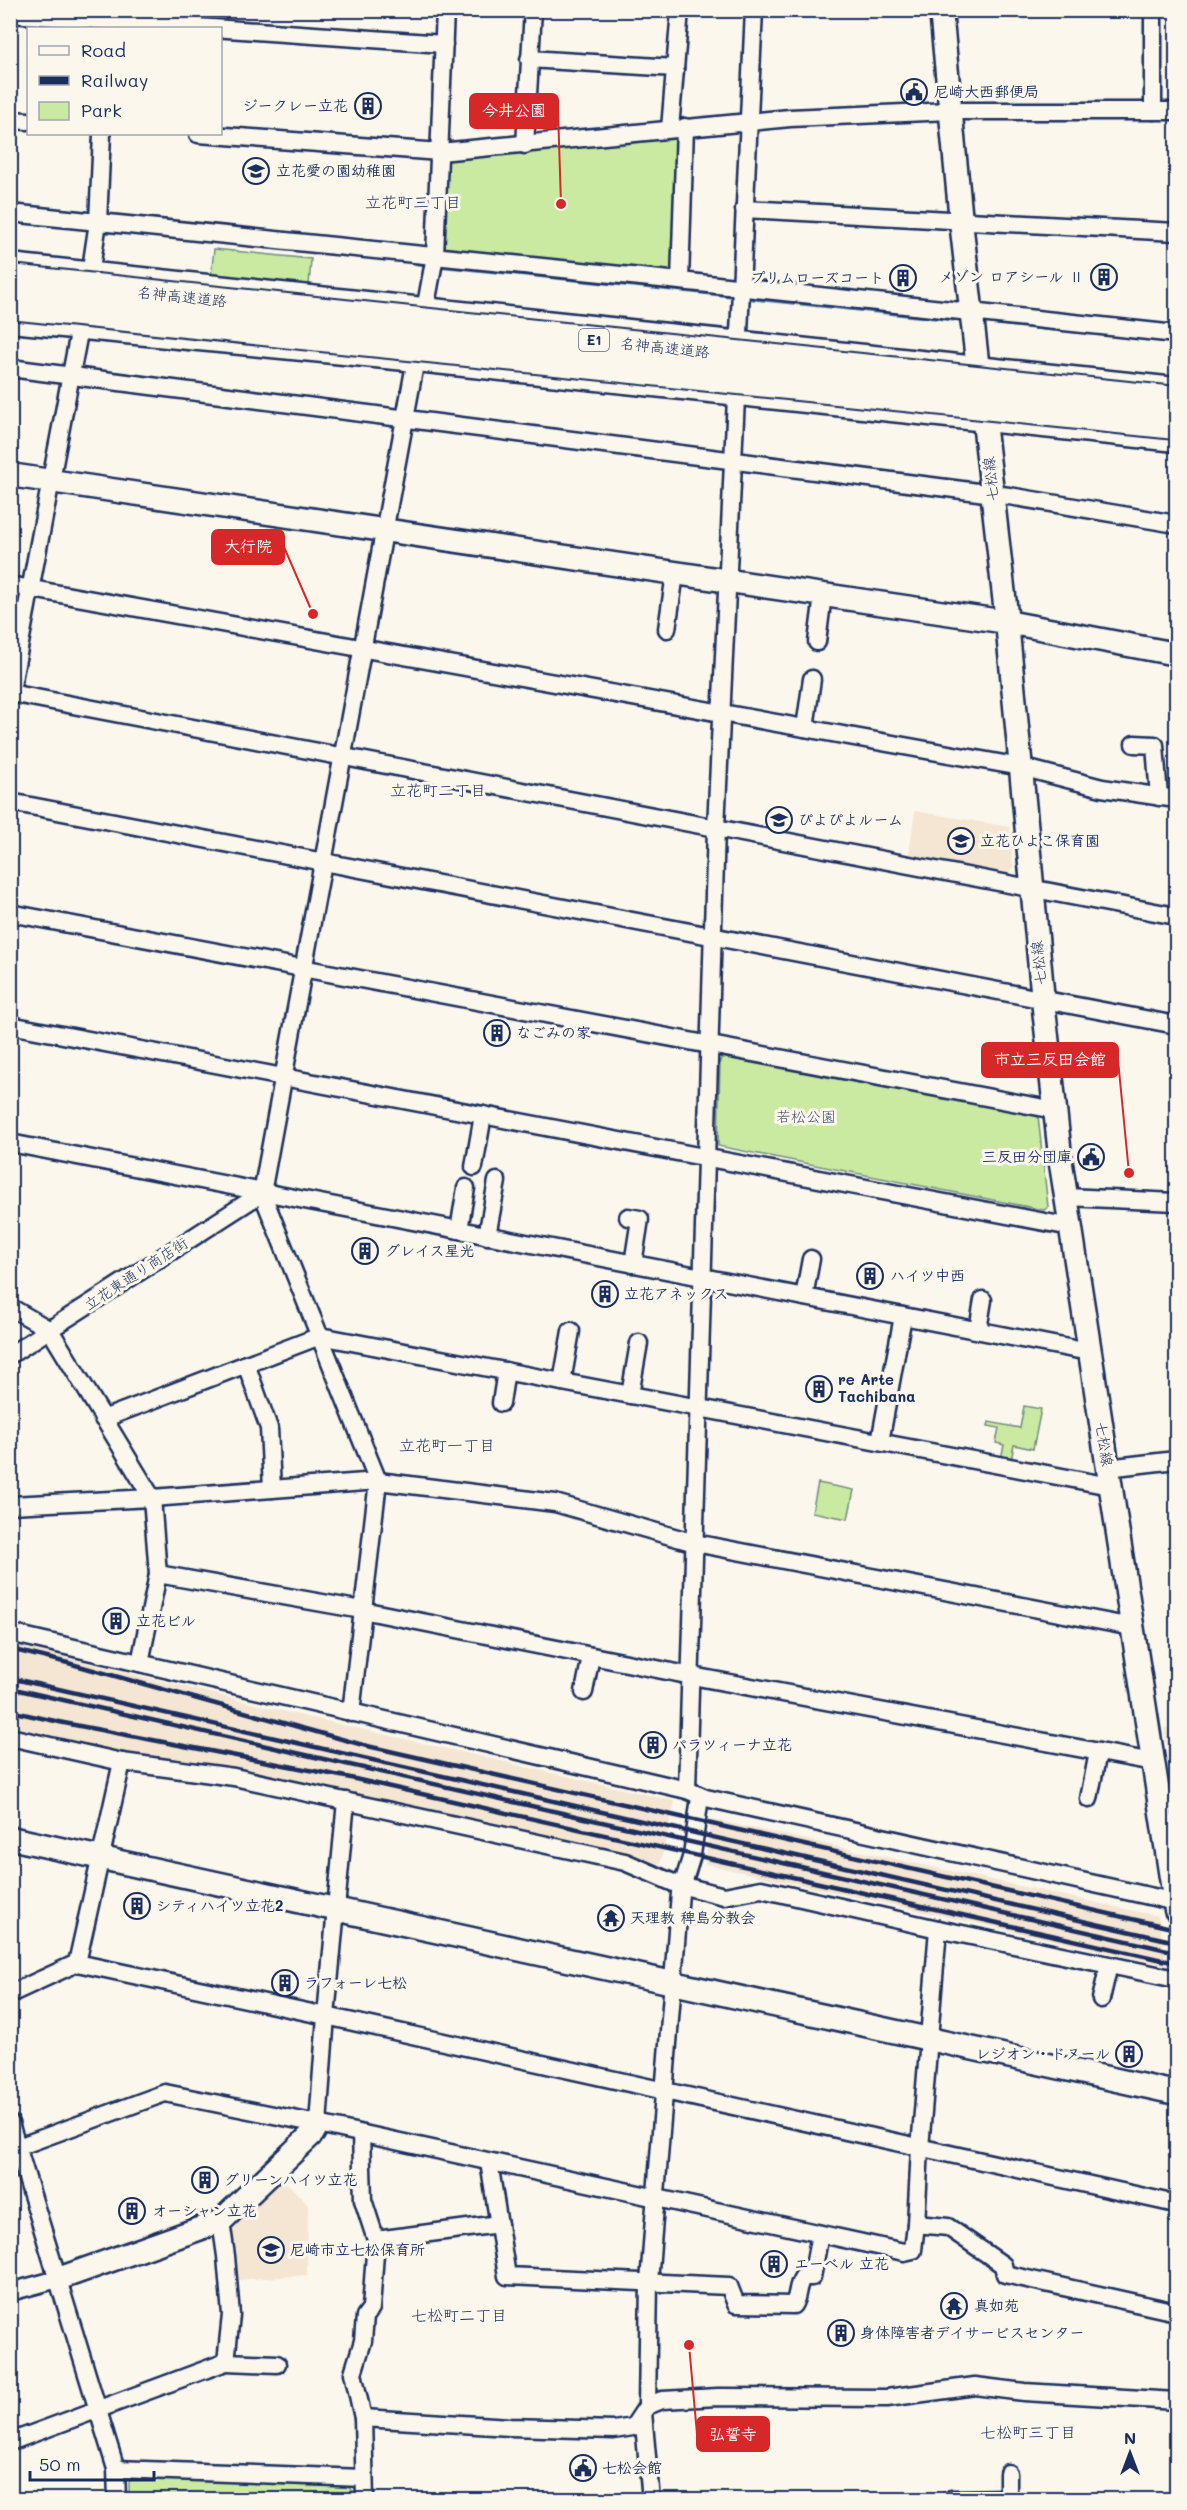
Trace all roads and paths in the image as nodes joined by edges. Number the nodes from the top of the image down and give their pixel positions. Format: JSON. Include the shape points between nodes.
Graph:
{"nodes":[{"id":1,"x":445,"y":10,"type":"edge"},
{"id":2,"x":533,"y":10,"type":"edge"},
{"id":3,"x":680,"y":10,"type":"edge"},
{"id":4,"x":754,"y":10,"type":"edge"},
{"id":5,"x":941,"y":10,"type":"edge"},
{"id":6,"x":1153,"y":10,"type":"edge"},
{"id":7,"x":10,"y":14,"type":"edge"},
{"id":8,"x":109,"y":20,"type":"edge"},
{"id":9,"x":207,"y":27,"type":"edge"},
{"id":10,"x":222,"y":28,"type":"edge"},
{"id":11,"x":444,"y":44,"type":"junction"},
{"id":12,"x":529,"y":58,"type":"junction"},
{"id":13,"x":675,"y":68,"type":"junction"},
{"id":14,"x":950,"y":111,"type":"junction"},
{"id":15,"x":1153,"y":111,"type":"junction"},
{"id":16,"x":1176,"y":111,"type":"edge"},
{"id":17,"x":10,"y":120,"type":"edge"},
{"id":18,"x":27,"y":121,"type":"edge"},
{"id":19,"x":749,"y":122,"type":"junction"},
{"id":20,"x":678,"y":128,"type":"junction"},
{"id":21,"x":102,"y":135,"type":"edge"},
{"id":22,"x":211,"y":135,"type":"edge"},
{"id":23,"x":525,"y":145,"type":"junction"},
{"id":24,"x":440,"y":152,"type":"junction"},
{"id":25,"x":744,"y":209,"type":"junction"},
{"id":26,"x":10,"y":213,"type":"edge"},
{"id":27,"x":961,"y":221,"type":"junction"},
{"id":28,"x":98,"y":222,"type":"junction"},
{"id":29,"x":1176,"y":232,"type":"edge"},
{"id":30,"x":435,"y":256,"type":"junction"},
{"id":31,"x":10,"y":262,"type":"edge"},
{"id":32,"x":91,"y":271,"type":"junction"},
{"id":33,"x":10,"y":280,"type":"edge"},
{"id":34,"x":680,"y":281,"type":"junction"},
{"id":35,"x":741,"y":288,"type":"junction"},
{"id":36,"x":10,"y":304,"type":"edge"},
{"id":37,"x":426,"y":306,"type":"junction"},
{"id":38,"x":972,"y":312,"type":"junction"},
{"id":39,"x":10,"y":324,"type":"edge"},
{"id":40,"x":79,"y":330,"type":"junction"},
{"id":41,"x":1176,"y":334,"type":"edge"},
{"id":42,"x":738,"y":340,"type":"junction"},
{"id":43,"x":416,"y":363,"type":"junction"},
{"id":44,"x":976,"y":364,"type":"junction"},
{"id":45,"x":10,"y":368,"type":"edge"},
{"id":46,"x":71,"y":376,"type":"junction"},
{"id":47,"x":1176,"y":386,"type":"edge"},
{"id":48,"x":735,"y":398,"type":"junction"},
{"id":49,"x":1176,"y":402,"type":"edge"},
{"id":50,"x":406,"y":418,"type":"junction"},
{"id":51,"x":985,"y":424,"type":"junction"},
{"id":52,"x":1176,"y":424,"type":"edge"},
{"id":53,"x":1176,"y":443,"type":"edge"},
{"id":54,"x":733,"y":460,"type":"junction"},
{"id":55,"x":10,"y":475,"type":"edge"},
{"id":56,"x":51,"y":481,"type":"junction"},
{"id":57,"x":993,"y":494,"type":"junction"},
{"id":58,"x":1176,"y":524,"type":"edge"},
{"id":59,"x":385,"y":531,"type":"junction"},
{"id":60,"x":675,"y":573,"type":"junction"},
{"id":61,"x":728,"y":581,"type":"junction"},
{"id":62,"x":10,"y":585,"type":"edge"},
{"id":63,"x":31,"y":588,"type":"junction"},
{"id":64,"x":823,"y":595,"type":"junction"},
{"id":65,"x":1007,"y":622,"type":"junction"},
{"id":66,"x":667,"y":629,"type":"dead end"},
{"id":67,"x":817,"y":642,"type":"dead end"},
{"id":68,"x":363,"y":648,"type":"junction"},
{"id":69,"x":1176,"y":654,"type":"edge"},
{"id":70,"x":812,"y":679,"type":"dead end"},
{"id":71,"x":11,"y":694,"type":"edge"},
{"id":72,"x":722,"y":713,"type":"junction"},
{"id":73,"x":805,"y":728,"type":"junction"},
{"id":74,"x":1134,"y":744,"type":"dead end"},
{"id":75,"x":343,"y":757,"type":"junction"},
{"id":76,"x":1021,"y":766,"type":"junction"},
{"id":77,"x":1159,"y":797,"type":"junction"},
{"id":78,"x":1176,"y":799,"type":"edge"},
{"id":79,"x":10,"y":802,"type":"edge"},
{"id":80,"x":716,"y":828,"type":"junction"},
{"id":81,"x":324,"y":862,"type":"junction"},
{"id":82,"x":1032,"y":887,"type":"junction"},
{"id":83,"x":10,"y":913,"type":"edge"},
{"id":84,"x":1176,"y":916,"type":"edge"},
{"id":85,"x":712,"y":937,"type":"junction"},
{"id":86,"x":304,"y":968,"type":"junction"},
{"id":87,"x":1042,"y":1000,"type":"junction"},
{"id":88,"x":10,"y":1025,"type":"edge"},
{"id":89,"x":1176,"y":1025,"type":"edge"},
{"id":90,"x":709,"y":1045,"type":"junction"},
{"id":91,"x":284,"y":1077,"type":"junction"},
{"id":92,"x":1055,"y":1110,"type":"junction"},
{"id":93,"x":483,"y":1115,"type":"junction"},
{"id":94,"x":10,"y":1143,"type":"edge"},
{"id":95,"x":706,"y":1157,"type":"junction"},
{"id":96,"x":474,"y":1167,"type":"dead end"},
{"id":97,"x":496,"y":1181,"type":"dead end"},
{"id":98,"x":466,"y":1188,"type":"dead end"},
{"id":99,"x":262,"y":1193,"type":"junction"},
{"id":100,"x":1066,"y":1197,"type":"junction"},
{"id":101,"x":1176,"y":1202,"type":"edge"},
{"id":102,"x":628,"y":1217,"type":"dead end"},
{"id":103,"x":1071,"y":1227,"type":"junction"},
{"id":104,"x":459,"y":1230,"type":"junction"},
{"id":105,"x":487,"y":1236,"type":"junction"},
{"id":106,"x":811,"y":1259,"type":"dead end"},
{"id":107,"x":633,"y":1264,"type":"junction"},
{"id":108,"x":703,"y":1277,"type":"junction"},
{"id":109,"x":804,"y":1297,"type":"junction"},
{"id":110,"x":984,"y":1300,"type":"dead end"},
{"id":111,"x":10,"y":1307,"type":"edge"},
{"id":112,"x":903,"y":1316,"type":"junction"},
{"id":113,"x":50,"y":1330,"type":"junction"},
{"id":114,"x":978,"y":1330,"type":"junction"},
{"id":115,"x":571,"y":1331,"type":"dead end"},
{"id":116,"x":320,"y":1336,"type":"junction"},
{"id":117,"x":639,"y":1343,"type":"dead end"},
{"id":118,"x":1089,"y":1352,"type":"junction"},
{"id":119,"x":10,"y":1355,"type":"edge"},
{"id":120,"x":246,"y":1364,"type":"junction"},
{"id":121,"x":506,"y":1371,"type":"junction"},
{"id":122,"x":562,"y":1382,"type":"junction"},
{"id":123,"x":630,"y":1395,"type":"junction"},
{"id":124,"x":501,"y":1403,"type":"dead end"},
{"id":125,"x":699,"y":1408,"type":"junction"},
{"id":126,"x":104,"y":1419,"type":"junction"},
{"id":127,"x":880,"y":1442,"type":"junction"},
{"id":128,"x":1176,"y":1460,"type":"edge"},
{"id":129,"x":1109,"y":1477,"type":"junction"},
{"id":130,"x":378,"y":1482,"type":"junction"},
{"id":131,"x":272,"y":1489,"type":"junction"},
{"id":132,"x":152,"y":1498,"type":"junction"},
{"id":133,"x":10,"y":1504,"type":"edge"},
{"id":134,"x":696,"y":1543,"type":"junction"},
{"id":135,"x":158,"y":1574,"type":"junction"},
{"id":136,"x":362,"y":1610,"type":"junction"},
{"id":137,"x":1132,"y":1626,"type":"junction"},
{"id":138,"x":10,"y":1633,"type":"edge"},
{"id":139,"x":591,"y":1656,"type":"junction"},
{"id":140,"x":140,"y":1663,"type":"junction"},
{"id":141,"x":692,"y":1676,"type":"junction"},
{"id":142,"x":584,"y":1692,"type":"dead end"},
{"id":143,"x":351,"y":1713,"type":"junction"},
{"id":144,"x":10,"y":1737,"type":"edge"},
{"id":145,"x":1098,"y":1752,"type":"junction"},
{"id":146,"x":122,"y":1762,"type":"junction"},
{"id":147,"x":1153,"y":1762,"type":"junction"},
{"id":148,"x":694,"y":1793,"type":"junction"},
{"id":149,"x":1089,"y":1799,"type":"dead end"},
{"id":150,"x":346,"y":1801,"type":"junction"},
{"id":151,"x":10,"y":1838,"type":"edge"},
{"id":152,"x":102,"y":1857,"type":"junction"},
{"id":153,"x":684,"y":1886,"type":"junction"},
{"id":154,"x":1176,"y":1905,"type":"edge"},
{"id":155,"x":336,"y":1908,"type":"junction"},
{"id":156,"x":938,"y":1929,"type":"junction"},
{"id":157,"x":77,"y":1964,"type":"junction"},
{"id":158,"x":1109,"y":1965,"type":"junction"},
{"id":159,"x":1176,"y":1979,"type":"edge"},
{"id":160,"x":674,"y":1983,"type":"junction"},
{"id":161,"x":10,"y":1994,"type":"edge"},
{"id":162,"x":1101,"y":1999,"type":"dead end"},
{"id":163,"x":326,"y":2016,"type":"junction"},
{"id":164,"x":930,"y":2038,"type":"junction"},
{"id":165,"x":665,"y":2092,"type":"junction"},
{"id":166,"x":1176,"y":2092,"type":"edge"},
{"id":167,"x":10,"y":2123,"type":"edge"},
{"id":168,"x":318,"y":2124,"type":"junction"},
{"id":169,"x":361,"y":2134,"type":"junction"},
{"id":170,"x":920,"y":2148,"type":"junction"},
{"id":171,"x":14,"y":2149,"type":"edge"},
{"id":172,"x":489,"y":2162,"type":"junction"},
{"id":173,"x":655,"y":2198,"type":"junction"},
{"id":174,"x":1176,"y":2204,"type":"edge"},
{"id":175,"x":221,"y":2221,"type":"junction"},
{"id":176,"x":499,"y":2224,"type":"junction"},
{"id":177,"x":916,"y":2224,"type":"junction"},
{"id":178,"x":820,"y":2234,"type":"junction"},
{"id":179,"x":376,"y":2240,"type":"junction"},
{"id":180,"x":58,"y":2278,"type":"junction"},
{"id":181,"x":649,"y":2282,"type":"junction"},
{"id":182,"x":10,"y":2292,"type":"edge"},
{"id":183,"x":1176,"y":2313,"type":"edge"},
{"id":184,"x":226,"y":2362,"type":"junction"},
{"id":185,"x":277,"y":2364,"type":"dead end"},
{"id":186,"x":1176,"y":2401,"type":"edge"},
{"id":187,"x":98,"y":2410,"type":"junction"},
{"id":188,"x":645,"y":2410,"type":"junction"},
{"id":189,"x":363,"y":2418,"type":"junction"},
{"id":190,"x":10,"y":2442,"type":"edge"},
{"id":191,"x":116,"y":2469,"type":"junction"},
{"id":192,"x":1008,"y":2473,"type":"dead end"},
{"id":193,"x":364,"y":2478,"type":"junction"},
{"id":194,"x":117,"y":2499,"type":"edge"},
{"id":195,"x":365,"y":2499,"type":"edge"},
{"id":196,"x":651,"y":2499,"type":"edge"},
{"id":197,"x":951,"y":2499,"type":"edge"},
{"id":198,"x":1008,"y":2499,"type":"edge"}],
"edges":[{"from":1,"to":11,"type":"street"},
{"from":2,"to":12,"type":"street"},
{"from":3,"to":13,"type":"street"},
{"from":4,"to":19,"type":"street"},
{"from":5,"to":14,"type":"street","name":"七松線"},
{"from":6,"to":15,"type":"street"},
{"from":7,"to":8,"type":"street"},
{"from":8,"to":9,"type":"street"},
{"from":10,"to":11,"type":"street"},
{"from":11,"to":24,"type":"street"},
{"from":12,"to":13,"type":"street"},
{"from":12,"to":23,"type":"street"},
{"from":13,"to":20,"type":"street"},
{"from":14,"to":15,"type":"street"},
{"from":14,"to":19,"type":"street"},
{"from":14,"to":27,"type":"street","name":"七松線"},
{"from":15,"to":16,"type":"street"},
{"from":17,"to":18,"type":"street"},
{"from":19,"to":20,"type":"street"},
{"from":19,"to":25,"type":"street"},
{"from":20,"to":23,"type":"street"},
{"from":20,"to":34,"type":"street"},
{"from":21,"to":28,"type":"street"},
{"from":22,"to":24,"type":"street"},
{"from":23,"to":24,"type":"street"},
{"from":24,"to":30,"type":"street"},
{"from":25,"to":27,"type":"street"},
{"from":25,"to":35,"type":"street"},
{"from":26,"to":28,"type":"street"},
{"from":27,"to":29,"type":"street"},
{"from":27,"to":38,"type":"street","name":"七松線"},
{"from":28,"to":30,"type":"street"},
{"from":28,"to":32,"type":"street"},
{"from":30,"to":34,"type":"street"},
{"from":30,"to":37,"type":"street"},
{"from":31,"to":32,"type":"street"},
{"from":32,"to":37,"type":"street"},
{"from":32,"to":40,"type":"street"},
{"from":33,"to":49,"type":"highway","name":"名神高速道路","number":"E1","bridge":true},
{"from":34,"to":35,"type":"street"},
{"from":35,"to":38,"type":"street"},
{"from":35,"to":42,"type":"street"},
{"from":36,"to":52,"type":"highway","name":"名神高速道路","number":"E1","bridge":true},
{"from":37,"to":42,"type":"street"},
{"from":37,"to":43,"type":"street"},
{"from":38,"to":41,"type":"street"},
{"from":38,"to":44,"type":"street","name":"七松線"},
{"from":39,"to":40,"type":"street"},
{"from":40,"to":43,"type":"street"},
{"from":40,"to":46,"type":"street"},
{"from":42,"to":44,"type":"street"},
{"from":42,"to":48,"type":"street"},
{"from":43,"to":48,"type":"street"},
{"from":43,"to":50,"type":"street"},
{"from":44,"to":47,"type":"street"},
{"from":44,"to":51,"type":"street","name":"七松線"},
{"from":45,"to":46,"type":"street"},
{"from":46,"to":50,"type":"street"},
{"from":46,"to":56,"type":"street"},
{"from":48,"to":51,"type":"street"},
{"from":48,"to":54,"type":"street"},
{"from":50,"to":54,"type":"street"},
{"from":50,"to":59,"type":"street"},
{"from":51,"to":53,"type":"street"},
{"from":51,"to":57,"type":"street","name":"七松線"},
{"from":54,"to":57,"type":"street"},
{"from":54,"to":61,"type":"street"},
{"from":55,"to":56,"type":"street"},
{"from":56,"to":59,"type":"street"},
{"from":56,"to":63,"type":"street"},
{"from":57,"to":58,"type":"street"},
{"from":57,"to":65,"type":"street","name":"七松線"},
{"from":59,"to":60,"type":"street"},
{"from":59,"to":68,"type":"street"},
{"from":60,"to":61,"type":"street"},
{"from":60,"to":66,"type":"street"},
{"from":61,"to":64,"type":"street"},
{"from":61,"to":72,"type":"street"},
{"from":62,"to":63,"type":"street"},
{"from":63,"to":68,"type":"street"},
{"from":63,"to":71,"type":"street"},
{"from":64,"to":65,"type":"street"},
{"from":64,"to":67,"type":"street"},
{"from":65,"to":69,"type":"street"},
{"from":65,"to":76,"type":"street","name":"七松線"},
{"from":68,"to":72,"type":"street"},
{"from":68,"to":75,"type":"street"},
{"from":70,"to":73,"type":"street"},
{"from":71,"to":75,"type":"street"},
{"from":72,"to":73,"type":"street"},
{"from":72,"to":80,"type":"street"},
{"from":73,"to":76,"type":"street"},
{"from":74,"to":77,"type":"street","via":[[1155,746]]},
{"from":75,"to":80,"type":"street"},
{"from":75,"to":81,"type":"street"},
{"from":76,"to":77,"type":"street","via":[[1102,788]]},
{"from":76,"to":82,"type":"street","name":"七松線"},
{"from":77,"to":78,"type":"street"},
{"from":79,"to":81,"type":"street"},
{"from":80,"to":82,"type":"street"},
{"from":80,"to":85,"type":"street"},
{"from":81,"to":85,"type":"street"},
{"from":81,"to":86,"type":"street"},
{"from":82,"to":84,"type":"street"},
{"from":82,"to":87,"type":"street","name":"七松線"},
{"from":83,"to":86,"type":"street"},
{"from":85,"to":87,"type":"street"},
{"from":85,"to":90,"type":"street"},
{"from":86,"to":90,"type":"street"},
{"from":86,"to":91,"type":"street"},
{"from":87,"to":89,"type":"street"},
{"from":87,"to":92,"type":"street","name":"七松線"},
{"from":88,"to":91,"type":"street"},
{"from":90,"to":92,"type":"street"},
{"from":90,"to":95,"type":"street"},
{"from":91,"to":93,"type":"street"},
{"from":91,"to":99,"type":"street"},
{"from":92,"to":100,"type":"street","name":"七松線"},
{"from":93,"to":95,"type":"street"},
{"from":93,"to":96,"type":"street"},
{"from":94,"to":99,"type":"street"},
{"from":95,"to":103,"type":"street"},
{"from":95,"to":108,"type":"street"},
{"from":97,"to":105,"type":"street"},
{"from":98,"to":104,"type":"street"},
{"from":99,"to":104,"type":"street"},
{"from":99,"to":113,"type":"street","name":"立花東通り商店街"},
{"from":99,"to":116,"type":"street"},
{"from":100,"to":101,"type":"street"},
{"from":100,"to":103,"type":"street","name":"七松線"},
{"from":102,"to":107,"type":"street","via":[[640,1219]]},
{"from":103,"to":118,"type":"street","name":"七松線"},
{"from":104,"to":105,"type":"street"},
{"from":105,"to":107,"type":"street"},
{"from":106,"to":109,"type":"street"},
{"from":107,"to":108,"type":"street"},
{"from":108,"to":109,"type":"street"},
{"from":108,"to":125,"type":"street"},
{"from":109,"to":112,"type":"street"},
{"from":110,"to":114,"type":"street"},
{"from":111,"to":113,"type":"street"},
{"from":112,"to":114,"type":"street"},
{"from":112,"to":127,"type":"street"},
{"from":113,"to":119,"type":"street","name":"立花東通り商店街"},
{"from":113,"to":126,"type":"street"},
{"from":114,"to":118,"type":"street"},
{"from":115,"to":122,"type":"street"},
{"from":116,"to":120,"type":"street"},
{"from":116,"to":121,"type":"street"},
{"from":116,"to":130,"type":"street"},
{"from":117,"to":123,"type":"street"},
{"from":118,"to":129,"type":"street","name":"七松線"},
{"from":120,"to":126,"type":"street"},
{"from":120,"to":131,"type":"street","via":[[269,1428]]},
{"from":121,"to":122,"type":"street"},
{"from":121,"to":124,"type":"street"},
{"from":122,"to":123,"type":"street"},
{"from":123,"to":125,"type":"street"},
{"from":125,"to":127,"type":"street"},
{"from":125,"to":134,"type":"street"},
{"from":126,"to":132,"type":"street"},
{"from":127,"to":129,"type":"street"},
{"from":128,"to":129,"type":"street"},
{"from":129,"to":137,"type":"street","name":"七松線"},
{"from":130,"to":131,"type":"street"},
{"from":130,"to":134,"type":"street","via":[[555,1503]]},
{"from":130,"to":136,"type":"street"},
{"from":131,"to":132,"type":"street"},
{"from":132,"to":133,"type":"street"},
{"from":132,"to":135,"type":"street"},
{"from":134,"to":137,"type":"street"},
{"from":134,"to":141,"type":"street"},
{"from":135,"to":136,"type":"street"},
{"from":135,"to":140,"type":"street"},
{"from":136,"to":139,"type":"street"},
{"from":136,"to":143,"type":"street"},
{"from":137,"to":147,"type":"street","name":"七松線"},
{"from":138,"to":140,"type":"street"},
{"from":139,"to":141,"type":"street"},
{"from":139,"to":142,"type":"street"},
{"from":140,"to":143,"type":"street"},
{"from":141,"to":145,"type":"street"},
{"from":141,"to":148,"type":"street"},
{"from":143,"to":148,"type":"street"},
{"from":144,"to":146,"type":"street"},
{"from":145,"to":147,"type":"street"},
{"from":145,"to":149,"type":"street"},
{"from":146,"to":150,"type":"street","via":[[234,1777]]},
{"from":146,"to":152,"type":"street"},
{"from":147,"to":154,"type":"street","name":"七松線"},
{"from":148,"to":153,"type":"street","via":[[692,1855]]},
{"from":148,"to":154,"type":"street"},
{"from":150,"to":153,"type":"street","via":[[625,1862]]},
{"from":150,"to":155,"type":"street"},
{"from":151,"to":152,"type":"street"},
{"from":152,"to":155,"type":"street"},
{"from":152,"to":157,"type":"street"},
{"from":153,"to":156,"type":"street","via":[[724,1896],[760,1889]]},
{"from":153,"to":160,"type":"street","via":[[680,1893]]},
{"from":155,"to":160,"type":"street"},
{"from":155,"to":163,"type":"street"},
{"from":156,"to":158,"type":"street"},
{"from":156,"to":164,"type":"street"},
{"from":157,"to":161,"type":"street"},
{"from":157,"to":163,"type":"street"},
{"from":158,"to":159,"type":"street"},
{"from":158,"to":162,"type":"street"},
{"from":160,"to":164,"type":"street"},
{"from":160,"to":165,"type":"street"},
{"from":163,"to":165,"type":"street"},
{"from":163,"to":168,"type":"street"},
{"from":164,"to":166,"type":"street"},
{"from":164,"to":170,"type":"street"},
{"from":165,"to":170,"type":"street"},
{"from":165,"to":173,"type":"street"},
{"from":167,"to":171,"type":"street"},
{"from":168,"to":169,"type":"street"},
{"from":168,"to":171,"type":"street","via":[[165,2093]]},
{"from":168,"to":175,"type":"street"},
{"from":169,"to":172,"type":"street"},
{"from":169,"to":179,"type":"street","via":[[363,2200]]},
{"from":170,"to":174,"type":"street"},
{"from":170,"to":177,"type":"street"},
{"from":171,"to":180,"type":"street"},
{"from":172,"to":173,"type":"street"},
{"from":172,"to":176,"type":"street"},
{"from":173,"to":178,"type":"street"},
{"from":173,"to":181,"type":"street"},
{"from":175,"to":180,"type":"street"},
{"from":175,"to":184,"type":"street","via":[[231,2315]]},
{"from":176,"to":179,"type":"street"},
{"from":176,"to":181,"type":"street","via":[[507,2276]]},
{"from":177,"to":178,"type":"street","via":[[914,2250],[904,2252]]},
{"from":177,"to":183,"type":"street","via":[[948,2227],[1003,2265],[1005,2274]]},
{"from":178,"to":181,"type":"street","via":[[812,2277],[803,2277],[798,2283],[798,2297],[793,2305],[736,2304],[729,2286]]},
{"from":179,"to":189,"type":"street","via":[[371,2308],[365,2316],[363,2342],[353,2373]]},
{"from":180,"to":182,"type":"street"},
{"from":180,"to":187,"type":"street"},
{"from":181,"to":188,"type":"street"},
{"from":184,"to":185,"type":"street"},
{"from":184,"to":187,"type":"street"},
{"from":186,"to":188,"type":"street","via":[[975,2386],[887,2398],[662,2400]]},
{"from":187,"to":190,"type":"street"},
{"from":187,"to":191,"type":"street"},
{"from":188,"to":189,"type":"street","via":[[633,2427],[614,2430]]},
{"from":188,"to":196,"type":"street"},
{"from":189,"to":193,"type":"street"},
{"from":191,"to":193,"type":"street"},
{"from":191,"to":194,"type":"street"},
{"from":192,"to":198,"type":"street"},
{"from":193,"to":195,"type":"street"},
{"from":197,"to":198,"type":"street"}]}
